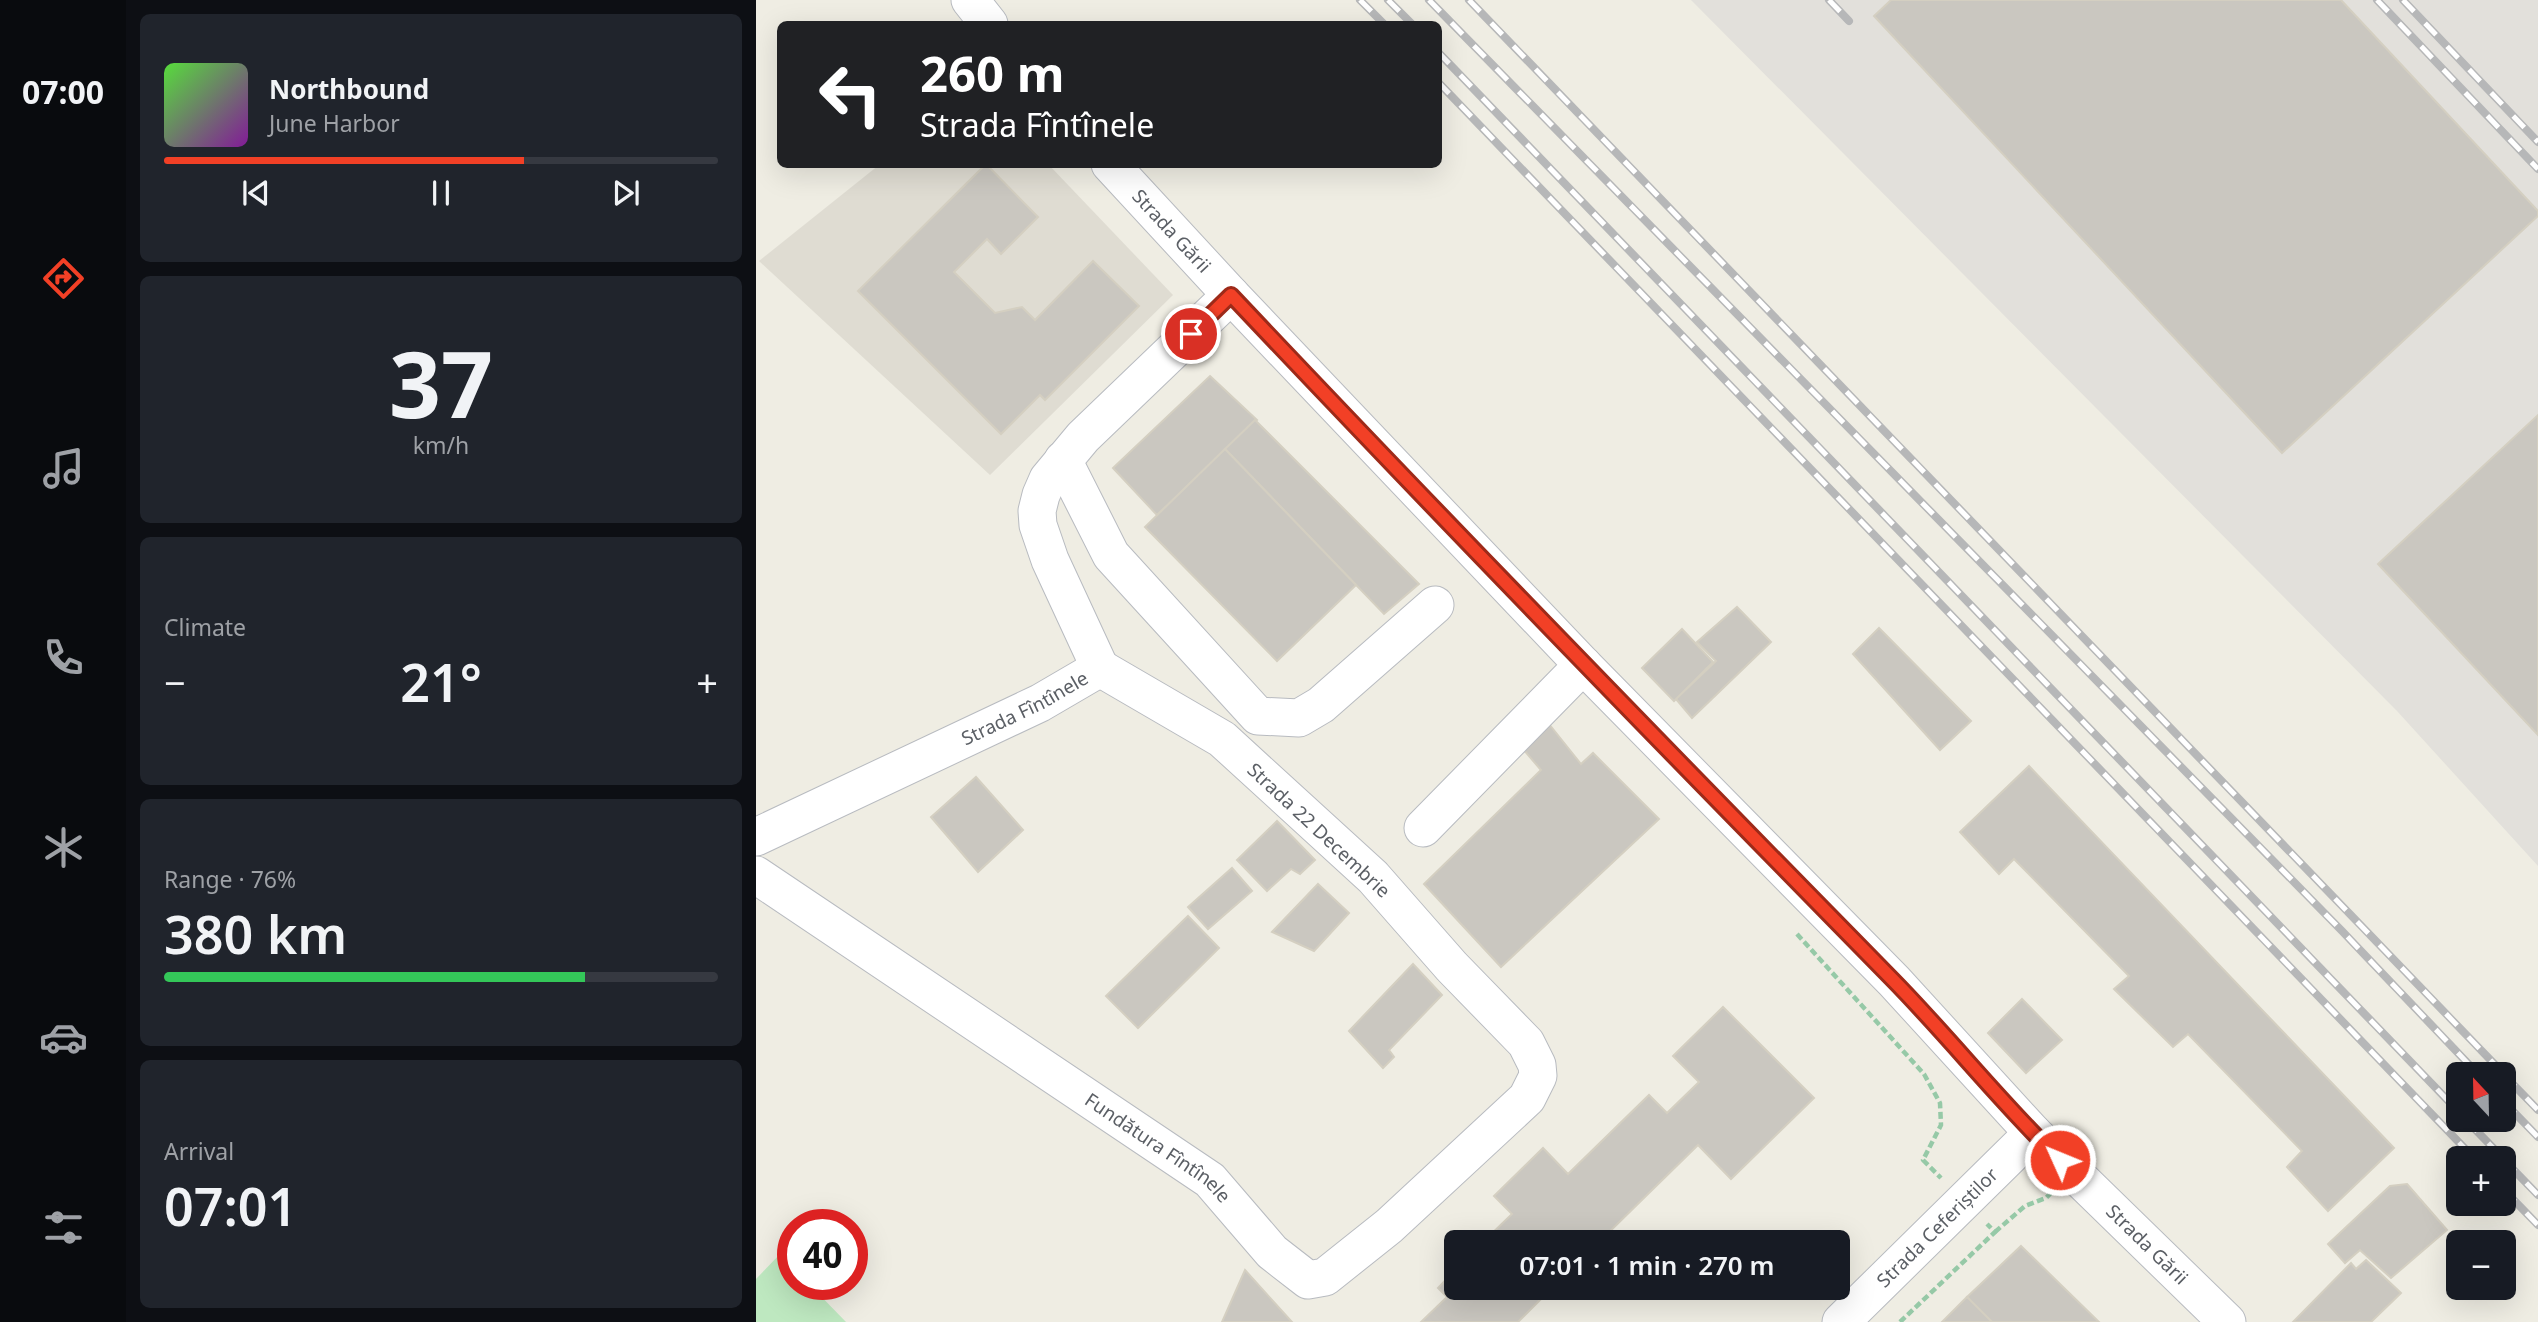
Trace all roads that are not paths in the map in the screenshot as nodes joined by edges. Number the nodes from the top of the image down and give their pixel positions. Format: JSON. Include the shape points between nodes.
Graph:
{"nodes":[{"id":1,"x":970,"y":0,"type":"edge"},
{"id":2,"x":987,"y":21,"type":"edge"},
{"id":3,"x":1114,"y":168,"type":"edge"},
{"id":4,"x":1231,"y":295,"type":"junction"},
{"id":5,"x":1063,"y":460,"type":"junction"},
{"id":6,"x":1435,"y":605,"type":"dead end"},
{"id":7,"x":1583,"y":665,"type":"junction"},
{"id":8,"x":1100,"y":668,"type":"junction"},
{"id":9,"x":1423,"y":828,"type":"dead end"},
{"id":10,"x":756,"y":837,"type":"edge"},
{"id":11,"x":756,"y":876,"type":"edge"},
{"id":12,"x":1527,"y":1098,"type":"joint"},
{"id":13,"x":2033,"y":1133,"type":"junction"},
{"id":14,"x":1841,"y":1322,"type":"edge"},
{"id":15,"x":2227,"y":1322,"type":"edge"}],
"edges":[{"from":1,"to":2,"type":"street"},
{"from":3,"to":4,"type":"street","name":"Strada Gării"},
{"from":4,"to":5,"type":"street","name":"Strada Fîntînele"},
{"from":4,"to":7,"type":"street","name":"Strada Gării"},
{"from":5,"to":6,"type":"street","via":[[1111,555],[1258,716],[1299,718],[1321,705]]},
{"from":5,"to":8,"type":"street","name":"Strada Fîntînele","via":[[1041,495],[1038,525],[1064,594]]},
{"from":7,"to":9,"type":"street"},
{"from":7,"to":13,"type":"street","name":"Strada Gării","via":[[1894,981]]},
{"from":8,"to":10,"type":"street","name":"Strada Fîntînele","via":[[1040,703]]},
{"from":8,"to":12,"type":"street","name":"Strada 22 Decembrie","via":[[1222,739],[1373,877],[1527,1043],[1538,1076]]},
{"from":11,"to":12,"type":"street","name":"Fundătura Fîntînele","via":[[1210,1180],[1272,1252],[1308,1280],[1325,1277],[1389,1226]]},
{"from":13,"to":14,"type":"street","name":"Strada Ceferiștilor"},
{"from":13,"to":15,"type":"street","name":"Strada Gării"}]}
